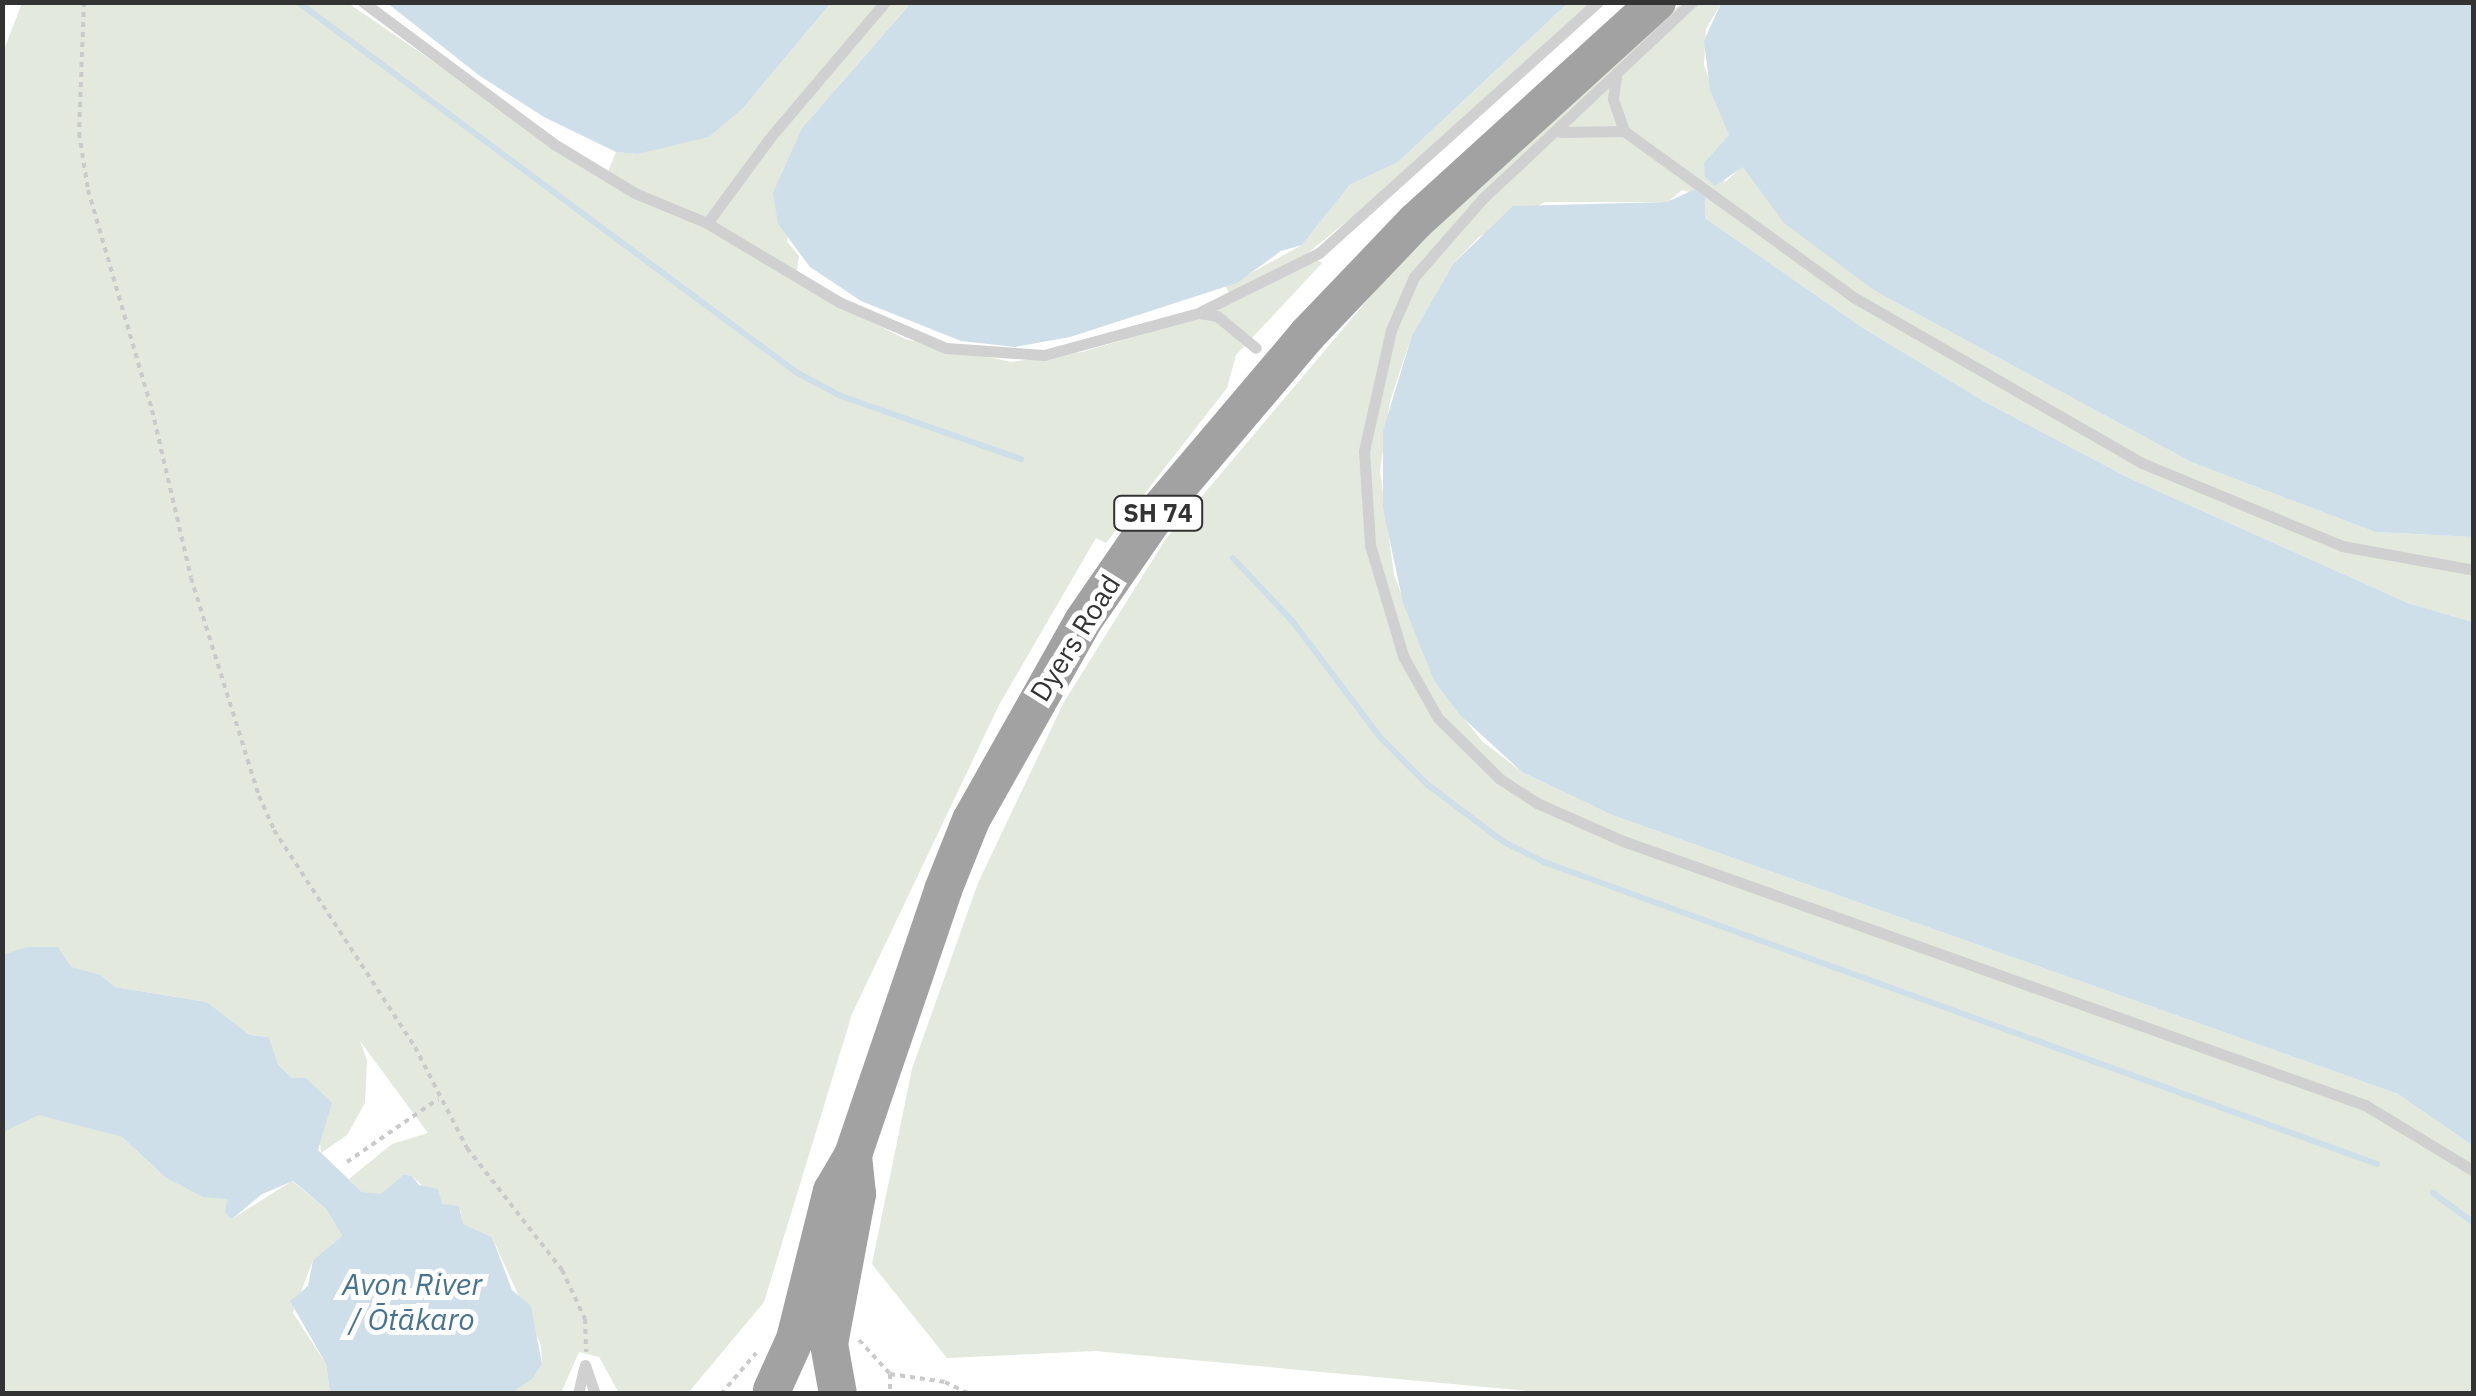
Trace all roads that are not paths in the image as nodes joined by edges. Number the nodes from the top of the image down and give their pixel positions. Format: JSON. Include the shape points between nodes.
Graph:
{"nodes":[{"id":1,"x":363,"y":2,"type":"edge"},
{"id":2,"x":885,"y":2,"type":"edge"},
{"id":3,"x":1598,"y":2,"type":"edge"},
{"id":4,"x":1657,"y":2,"type":"edge"},
{"id":5,"x":1692,"y":2,"type":"edge"},
{"id":6,"x":1616,"y":77,"type":"junction"},
{"id":7,"x":1624,"y":130,"type":"junction"},
{"id":8,"x":1561,"y":132,"type":"junction"},
{"id":9,"x":707,"y":223,"type":"junction"},
{"id":10,"x":1199,"y":313,"type":"junction"},
{"id":11,"x":1256,"y":348,"type":"dead end"},
{"id":12,"x":2474,"y":570,"type":"edge"},
{"id":13,"x":853,"y":1155,"type":"junction"},
{"id":14,"x":2474,"y":1171,"type":"edge"},
{"id":15,"x":770,"y":1392,"type":"edge"},
{"id":16,"x":578,"y":1394,"type":"edge"},
{"id":17,"x":595,"y":1394,"type":"edge"},
{"id":18,"x":838,"y":1394,"type":"edge"}],
"edges":[{"from":1,"to":9,"type":"lane","via":[[554,144],[636,194]]},
{"from":2,"to":9,"type":"lane"},
{"from":3,"to":10,"type":"lane","via":[[1319,253]]},
{"from":4,"to":13,"type":"highway","name":"Dyers Road","number":"SH 74","via":[[1402,235],[1222,433],[1129,553],[1032,706],[971,820],[902,998]]},
{"from":5,"to":6,"type":"lane"},
{"from":6,"to":7,"type":"lane","via":[[1613,99]]},
{"from":6,"to":8,"type":"lane"},
{"from":7,"to":8,"type":"lane"},
{"from":7,"to":12,"type":"lane","via":[[1855,298],[2142,463],[2342,546]]},
{"from":8,"to":14,"type":"lane","via":[[1484,197],[1414,277],[1391,330],[1369,415],[1364,481],[1382,600],[1417,686],[1468,753],[1536,804],[1623,841],[2364,1104]]},
{"from":9,"to":10,"type":"lane","via":[[839,302],[923,341],[971,353],[1044,355]]},
{"from":10,"to":11,"type":"lane","via":[[1217,316]]},
{"from":13,"to":15,"type":"highway","name":"Dyers Road","number":"SH 74","via":[[832,1191],[795,1339]]},
{"from":13,"to":18,"type":"highway","name":"Dyers Road","number":"SH 74","via":[[857,1194],[829,1344]]},
{"from":15,"to":18,"type":"highway","number":"SH 74","via":[[806,1380]]},
{"from":16,"to":17,"type":"lane","via":[[584,1365]]}]}
